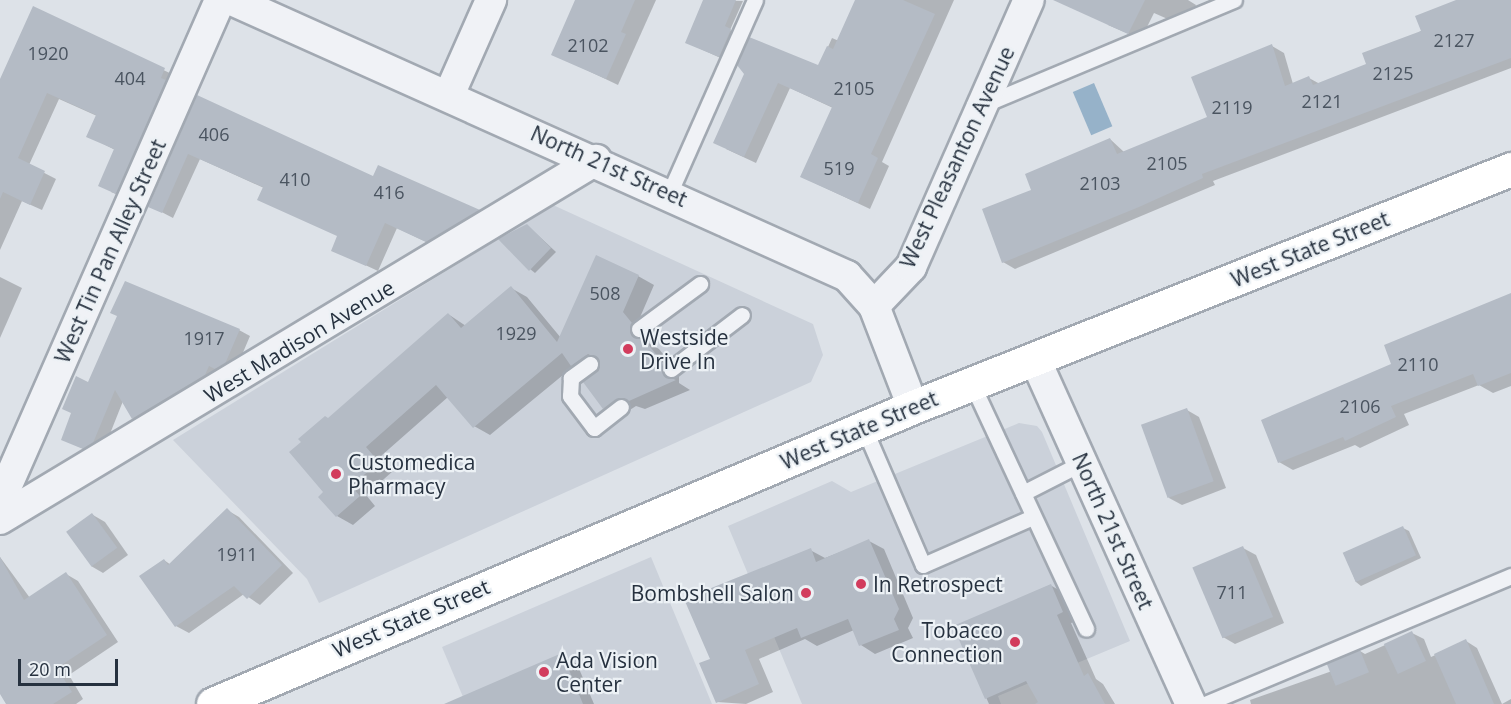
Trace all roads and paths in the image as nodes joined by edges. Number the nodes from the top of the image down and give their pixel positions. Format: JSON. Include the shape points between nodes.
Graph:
{"nodes":[{"id":1,"x":220,"y":0,"type":"edge"},
{"id":2,"x":232,"y":0,"type":"edge"},
{"id":3,"x":491,"y":0,"type":"edge"},
{"id":4,"x":755,"y":0,"type":"edge"},
{"id":5,"x":1029,"y":0,"type":"edge"},
{"id":6,"x":1234,"y":0,"type":"edge"},
{"id":7,"x":449,"y":95,"type":"junction"},
{"id":8,"x":982,"y":105,"type":"junction"},
{"id":9,"x":596,"y":160,"type":"junction"},
{"id":10,"x":1511,"y":169,"type":"edge"},
{"id":11,"x":669,"y":194,"type":"junction"},
{"id":12,"x":700,"y":284,"type":"dead end"},
{"id":13,"x":874,"y":306,"type":"junction"},
{"id":14,"x":742,"y":315,"type":"dead end"},
{"id":15,"x":639,"y":329,"type":"dead end"},
{"id":16,"x":1035,"y":359,"type":"junction"},
{"id":17,"x":590,"y":364,"type":"dead end"},
{"id":18,"x":671,"y":369,"type":"dead end"},
{"id":19,"x":972,"y":384,"type":"junction"},
{"id":20,"x":913,"y":407,"type":"junction"},
{"id":21,"x":621,"y":408,"type":"dead end"},
{"id":22,"x":864,"y":428,"type":"junction"},
{"id":23,"x":1082,"y":463,"type":"junction"},
{"id":24,"x":1023,"y":493,"type":"junction"},
{"id":25,"x":0,"y":501,"type":"edge"},
{"id":26,"x":1033,"y":517,"type":"junction"},
{"id":27,"x":0,"y":519,"type":"edge"},
{"id":28,"x":1511,"y":576,"type":"edge"},
{"id":29,"x":1086,"y":629,"type":"dead end"},
{"id":30,"x":213,"y":704,"type":"edge"},
{"id":31,"x":1191,"y":704,"type":"edge"},
{"id":32,"x":1205,"y":704,"type":"edge"}],
"edges":[{"from":1,"to":25,"type":"street","name":"West Tin Pan Alley Street"},
{"from":2,"to":7,"type":"street","name":"North 21st Street"},
{"from":3,"to":7,"type":"street"},
{"from":4,"to":11,"type":"lane"},
{"from":5,"to":8,"type":"street","name":"West Pleasanton Avenue"},
{"from":6,"to":8,"type":"lane"},
{"from":7,"to":9,"type":"street","name":"North 21st Street"},
{"from":8,"to":13,"type":"street","name":"West Pleasanton Avenue","via":[[911,267]]},
{"from":9,"to":11,"type":"street","name":"North 21st Street"},
{"from":9,"to":27,"type":"street","name":"West Madison Avenue"},
{"from":10,"to":16,"type":"main road","name":"West State Street"},
{"from":11,"to":13,"type":"street","name":"North 21st Street","via":[[847,276]]},
{"from":12,"to":15,"type":"lane"},
{"from":13,"to":20,"type":"street","name":"North 21st Street"},
{"from":14,"to":18,"type":"lane"},
{"from":16,"to":19,"type":"main road","name":"West State Street"},
{"from":16,"to":23,"type":"street","name":"North 21st Street"},
{"from":17,"to":21,"type":"lane","via":[[571,378],[567,388],[594,428]]},
{"from":19,"to":20,"type":"main road","name":"West State Street"},
{"from":19,"to":24,"type":"lane"},
{"from":20,"to":22,"type":"main road","name":"West State Street"},
{"from":22,"to":26,"type":"lane","via":[[923,565]]},
{"from":22,"to":30,"type":"main road","name":"West State Street"},
{"from":23,"to":24,"type":"lane"},
{"from":23,"to":31,"type":"street","name":"North 21st Street"},
{"from":24,"to":26,"type":"lane"},
{"from":26,"to":29,"type":"lane"},
{"from":28,"to":32,"type":"lane"}]}
